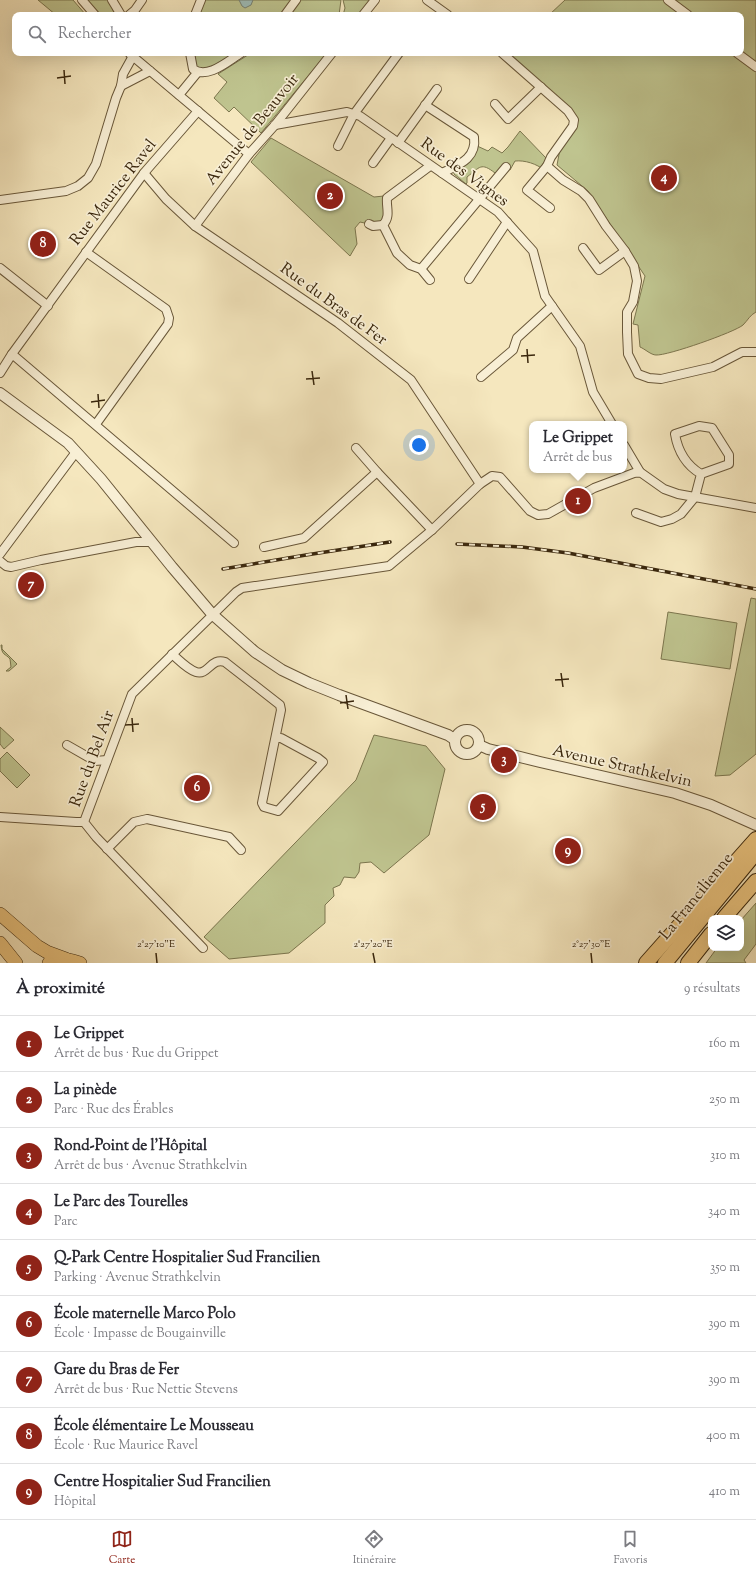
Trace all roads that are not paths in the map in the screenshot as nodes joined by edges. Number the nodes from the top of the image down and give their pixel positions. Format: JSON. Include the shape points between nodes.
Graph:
{"nodes":[{"id":1,"x":82,"y":0,"type":"edge"},
{"id":2,"x":112,"y":0,"type":"edge"},
{"id":3,"x":142,"y":0,"type":"edge"},
{"id":4,"x":201,"y":0,"type":"edge"},
{"id":5,"x":296,"y":0,"type":"edge"},
{"id":6,"x":375,"y":0,"type":"edge"},
{"id":7,"x":427,"y":0,"type":"edge"},
{"id":8,"x":668,"y":0,"type":"edge"},
{"id":9,"x":92,"y":12,"type":"edge"},
{"id":10,"x":119,"y":12,"type":"edge"},
{"id":11,"x":133,"y":12,"type":"edge"},
{"id":12,"x":196,"y":12,"type":"edge"},
{"id":13,"x":287,"y":12,"type":"edge"},
{"id":14,"x":365,"y":12,"type":"edge"},
{"id":15,"x":444,"y":12,"type":"edge"},
{"id":16,"x":684,"y":12,"type":"edge"},
{"id":17,"x":131,"y":56,"type":"edge"},
{"id":18,"x":132,"y":56,"type":"edge"},
{"id":19,"x":191,"y":56,"type":"edge"},
{"id":20,"x":236,"y":56,"type":"edge"},
{"id":21,"x":330,"y":56,"type":"edge"},
{"id":22,"x":397,"y":56,"type":"edge"},
{"id":23,"x":505,"y":56,"type":"edge"},
{"id":24,"x":741,"y":56,"type":"edge"},
{"id":25,"x":756,"y":67,"type":"edge"},
{"id":26,"x":150,"y":71,"type":"junction"},
{"id":27,"x":197,"y":73,"type":"junction"},
{"id":28,"x":121,"y":86,"type":"junction"},
{"id":29,"x":541,"y":87,"type":"junction"},
{"id":30,"x":437,"y":89,"type":"dead end"},
{"id":31,"x":179,"y":95,"type":"junction"},
{"id":32,"x":495,"y":104,"type":"dead end"},
{"id":33,"x":426,"y":105,"type":"junction"},
{"id":34,"x":198,"y":111,"type":"junction"},
{"id":35,"x":354,"y":114,"type":"junction"},
{"id":36,"x":275,"y":125,"type":"junction"},
{"id":37,"x":394,"y":141,"type":"junction"},
{"id":38,"x":338,"y":146,"type":"dead end"},
{"id":39,"x":249,"y":154,"type":"junction"},
{"id":40,"x":373,"y":163,"type":"dead end"},
{"id":41,"x":430,"y":166,"type":"junction"},
{"id":42,"x":547,"y":166,"type":"junction"},
{"id":43,"x":506,"y":167,"type":"dead end"},
{"id":44,"x":144,"y":173,"type":"junction"},
{"id":45,"x":442,"y":173,"type":"junction"},
{"id":46,"x":0,"y":200,"type":"edge"},
{"id":47,"x":480,"y":200,"type":"junction"},
{"id":48,"x":550,"y":208,"type":"dead end"},
{"id":49,"x":507,"y":222,"type":"junction"},
{"id":50,"x":369,"y":224,"type":"dead end"},
{"id":51,"x":383,"y":225,"type":"junction"},
{"id":52,"x":196,"y":226,"type":"junction"},
{"id":53,"x":583,"y":248,"type":"dead end"},
{"id":54,"x":625,"y":250,"type":"junction"},
{"id":55,"x":86,"y":252,"type":"junction"},
{"id":56,"x":0,"y":268,"type":"edge"},
{"id":57,"x":422,"y":269,"type":"junction"},
{"id":58,"x":430,"y":280,"type":"dead end"},
{"id":59,"x":470,"y":280,"type":"dead end"},
{"id":60,"x":48,"y":306,"type":"junction"},
{"id":61,"x":552,"y":306,"type":"junction"},
{"id":62,"x":756,"y":352,"type":"edge"},
{"id":63,"x":12,"y":354,"type":"junction"},
{"id":64,"x":0,"y":373,"type":"edge"},
{"id":65,"x":481,"y":377,"type":"dead end"},
{"id":66,"x":0,"y":393,"type":"edge"},
{"id":67,"x":610,"y":421,"type":"edge"},
{"id":68,"x":96,"y":424,"type":"junction"},
{"id":69,"x":356,"y":448,"type":"dead end"},
{"id":70,"x":627,"y":450,"type":"edge"},
{"id":71,"x":76,"y":452,"type":"junction"},
{"id":72,"x":377,"y":472,"type":"junction"},
{"id":73,"x":640,"y":472,"type":"junction"},
{"id":74,"x":701,"y":474,"type":"junction"},
{"id":75,"x":480,"y":484,"type":"junction"},
{"id":76,"x":695,"y":497,"type":"junction"},
{"id":77,"x":756,"y":508,"type":"edge"},
{"id":78,"x":636,"y":513,"type":"dead end"},
{"id":79,"x":432,"y":530,"type":"junction"},
{"id":80,"x":152,"y":542,"type":"junction"},
{"id":81,"x":234,"y":543,"type":"dead end"},
{"id":82,"x":264,"y":547,"type":"dead end"},
{"id":83,"x":0,"y":554,"type":"edge"},
{"id":84,"x":0,"y":561,"type":"edge"},
{"id":85,"x":212,"y":614,"type":"junction"},
{"id":86,"x":172,"y":654,"type":"junction"},
{"id":87,"x":276,"y":738,"type":"junction"},
{"id":88,"x":454,"y":739,"type":"junction"},
{"id":89,"x":67,"y":745,"type":"dead end"},
{"id":90,"x":479,"y":745,"type":"junction"},
{"id":91,"x":107,"y":760,"type":"junction"},
{"id":92,"x":0,"y":817,"type":"edge"},
{"id":93,"x":84,"y":822,"type":"junction"},
{"id":94,"x":756,"y":824,"type":"edge"},
{"id":95,"x":756,"y":839,"type":"edge"},
{"id":96,"x":107,"y":849,"type":"junction"},
{"id":97,"x":241,"y":850,"type":"dead end"},
{"id":98,"x":756,"y":853,"type":"edge"},
{"id":99,"x":756,"y":880,"type":"edge"},
{"id":100,"x":0,"y":914,"type":"edge"},
{"id":101,"x":727,"y":915,"type":"edge"},
{"id":102,"x":708,"y":938,"type":"edge"},
{"id":103,"x":0,"y":943,"type":"edge"},
{"id":104,"x":203,"y":948,"type":"dead end"},
{"id":105,"x":66,"y":959,"type":"junction"},
{"id":106,"x":645,"y":961,"type":"edge"},
{"id":107,"x":16,"y":963,"type":"edge"},
{"id":108,"x":49,"y":963,"type":"edge"},
{"id":109,"x":80,"y":963,"type":"edge"},
{"id":110,"x":666,"y":963,"type":"edge"},
{"id":111,"x":688,"y":963,"type":"edge"}],
"edges":[{"from":1,"to":9,"type":"street"},
{"from":2,"to":10,"type":"street"},
{"from":3,"to":11,"type":"street"},
{"from":4,"to":12,"type":"street"},
{"from":5,"to":13,"type":"street"},
{"from":6,"to":14,"type":"street"},
{"from":7,"to":15,"type":"street"},
{"from":8,"to":16,"type":"street"},
{"from":17,"to":28,"type":"street","via":[[122,74]]},
{"from":18,"to":26,"type":"street"},
{"from":19,"to":27,"type":"street","via":[[193,69]]},
{"from":20,"to":27,"type":"street","via":[[211,71]]},
{"from":21,"to":36,"type":"street","name":"Avenue de Beauvoir"},
{"from":22,"to":35,"type":"street"},
{"from":23,"to":29,"type":"street"},
{"from":24,"to":25,"type":"street"},
{"from":26,"to":28,"type":"street"},
{"from":26,"to":31,"type":"street"},
{"from":27,"to":31,"type":"street"},
{"from":28,"to":46,"type":"street","via":[[96,164],[88,178],[66,191]]},
{"from":29,"to":32,"type":"street","via":[[508,119]]},
{"from":29,"to":42,"type":"street","via":[[568,111],[574,120],[568,135]]},
{"from":30,"to":33,"type":"street"},
{"from":31,"to":34,"type":"street"},
{"from":33,"to":37,"type":"street"},
{"from":33,"to":45,"type":"street","via":[[474,137],[472,154],[465,161]]},
{"from":34,"to":39,"type":"street"},
{"from":34,"to":44,"type":"street","name":"Rue Maurice Ravel"},
{"from":35,"to":36,"type":"street","via":[[347,112]]},
{"from":35,"to":37,"type":"street","name":"Rue des Vignes"},
{"from":35,"to":38,"type":"street"},
{"from":36,"to":39,"type":"street","name":"Avenue de Beauvoir"},
{"from":37,"to":40,"type":"street"},
{"from":37,"to":41,"type":"street","name":"Rue des Vignes"},
{"from":39,"to":52,"type":"street","name":"Avenue de Beauvoir"},
{"from":41,"to":45,"type":"street","name":"Rue des Vignes"},
{"from":41,"to":51,"type":"street","via":[[387,198],[388,213]]},
{"from":42,"to":48,"type":"street","via":[[527,190]]},
{"from":42,"to":54,"type":"street","via":[[581,191]]},
{"from":43,"to":47,"type":"street"},
{"from":44,"to":52,"type":"street","name":"Rue du Bras de Fer","via":[[166,199]]},
{"from":44,"to":55,"type":"street","name":"Rue Maurice Ravel"},
{"from":45,"to":47,"type":"street","name":"Rue des Vignes"},
{"from":47,"to":49,"type":"street","name":"Rue des Vignes","via":[[498,212]]},
{"from":47,"to":57,"type":"street"},
{"from":49,"to":59,"type":"street"},
{"from":49,"to":61,"type":"street","name":"Rue des Vignes","via":[[533,251],[546,296]]},
{"from":50,"to":51,"type":"street"},
{"from":51,"to":57,"type":"street","via":[[397,253],[410,265]]},
{"from":52,"to":75,"type":"street","name":"Rue du Bras de Fer","via":[[338,323],[411,380]]},
{"from":53,"to":54,"type":"street","via":[[599,270]]},
{"from":54,"to":62,"type":"street","via":[[634,266],[637,281],[633,302],[627,312],[627,332],[628,354],[638,374],[649,378],[661,378],[713,367],[742,352]]},
{"from":55,"to":60,"type":"street","name":"Rue Maurice Ravel"},
{"from":55,"to":68,"type":"street","via":[[166,309],[169,318],[168,324]]},
{"from":56,"to":60,"type":"street"},
{"from":57,"to":58,"type":"street"},
{"from":60,"to":63,"type":"street","name":"Rue Maurice Ravel"},
{"from":61,"to":65,"type":"street","via":[[517,338],[513,350]]},
{"from":61,"to":67,"type":"street","name":"Rue des Vignes","via":[[580,346],[592,392]]},
{"from":63,"to":64,"type":"street","name":"Rue Maurice Ravel"},
{"from":63,"to":68,"type":"street"},
{"from":66,"to":71,"type":"street"},
{"from":68,"to":81,"type":"street"},
{"from":69,"to":72,"type":"street"},
{"from":70,"to":73,"type":"street"},
{"from":71,"to":80,"type":"street"},
{"from":71,"to":83,"type":"street"},
{"from":72,"to":79,"type":"street"},
{"from":72,"to":82,"type":"street","via":[[304,538]]},
{"from":73,"to":75,"type":"street","via":[[594,488],[548,514],[538,515],[530,510],[500,477],[492,476]]},
{"from":73,"to":76,"type":"street","via":[[664,489]]},
{"from":74,"to":74,"type":"street","via":[[729,464],[729,455],[712,428],[699,426],[675,434],[678,448],[692,468]]},
{"from":74,"to":76,"type":"street"},
{"from":75,"to":79,"type":"street","name":"Rue du Bel Air"},
{"from":76,"to":77,"type":"street"},
{"from":76,"to":78,"type":"street","via":[[681,514],[672,520],[661,522]]},
{"from":79,"to":85,"type":"street","name":"Rue du Bel Air","via":[[389,566],[242,588]]},
{"from":80,"to":84,"type":"street","via":[[136,542],[11,567]]},
{"from":80,"to":85,"type":"street"},
{"from":85,"to":86,"type":"street","name":"Rue du Bel Air"},
{"from":85,"to":88,"type":"street","via":[[255,652],[282,670]]},
{"from":86,"to":87,"type":"street","via":[[196,672],[201,672],[216,661],[225,662],[280,705]]},
{"from":86,"to":91,"type":"street","name":"Rue du Bel Air","via":[[132,694]]},
{"from":87,"to":87,"type":"street","via":[[262,803],[264,807],[278,811],[323,762]]},
{"from":88,"to":90,"type":"street","via":[[455,747],[463,754],[471,753]]},
{"from":88,"to":90,"type":"street","via":[[460,731],[468,729],[476,733]]},
{"from":89,"to":91,"type":"street","via":[[95,761]]},
{"from":90,"to":94,"type":"street","name":"Avenue Strathkelvin","via":[[540,762],[675,793]]},
{"from":91,"to":93,"type":"street","name":"Rue du Bel Air"},
{"from":92,"to":93,"type":"street"},
{"from":93,"to":96,"type":"street","name":"Rue du Bel Air"},
{"from":95,"to":106,"type":"highway"},
{"from":96,"to":97,"type":"street","via":[[134,822],[147,819],[230,837]]},
{"from":96,"to":104,"type":"street","name":"Rue du Bel Air"},
{"from":98,"to":110,"type":"highway","name":"La Francilienne"},
{"from":99,"to":101,"type":"highway"},
{"from":100,"to":105,"type":"main road","via":[[37,946]]},
{"from":102,"to":111,"type":"highway"},
{"from":103,"to":107,"type":"main road"},
{"from":105,"to":108,"type":"main road"},
{"from":105,"to":109,"type":"main road"}]}
